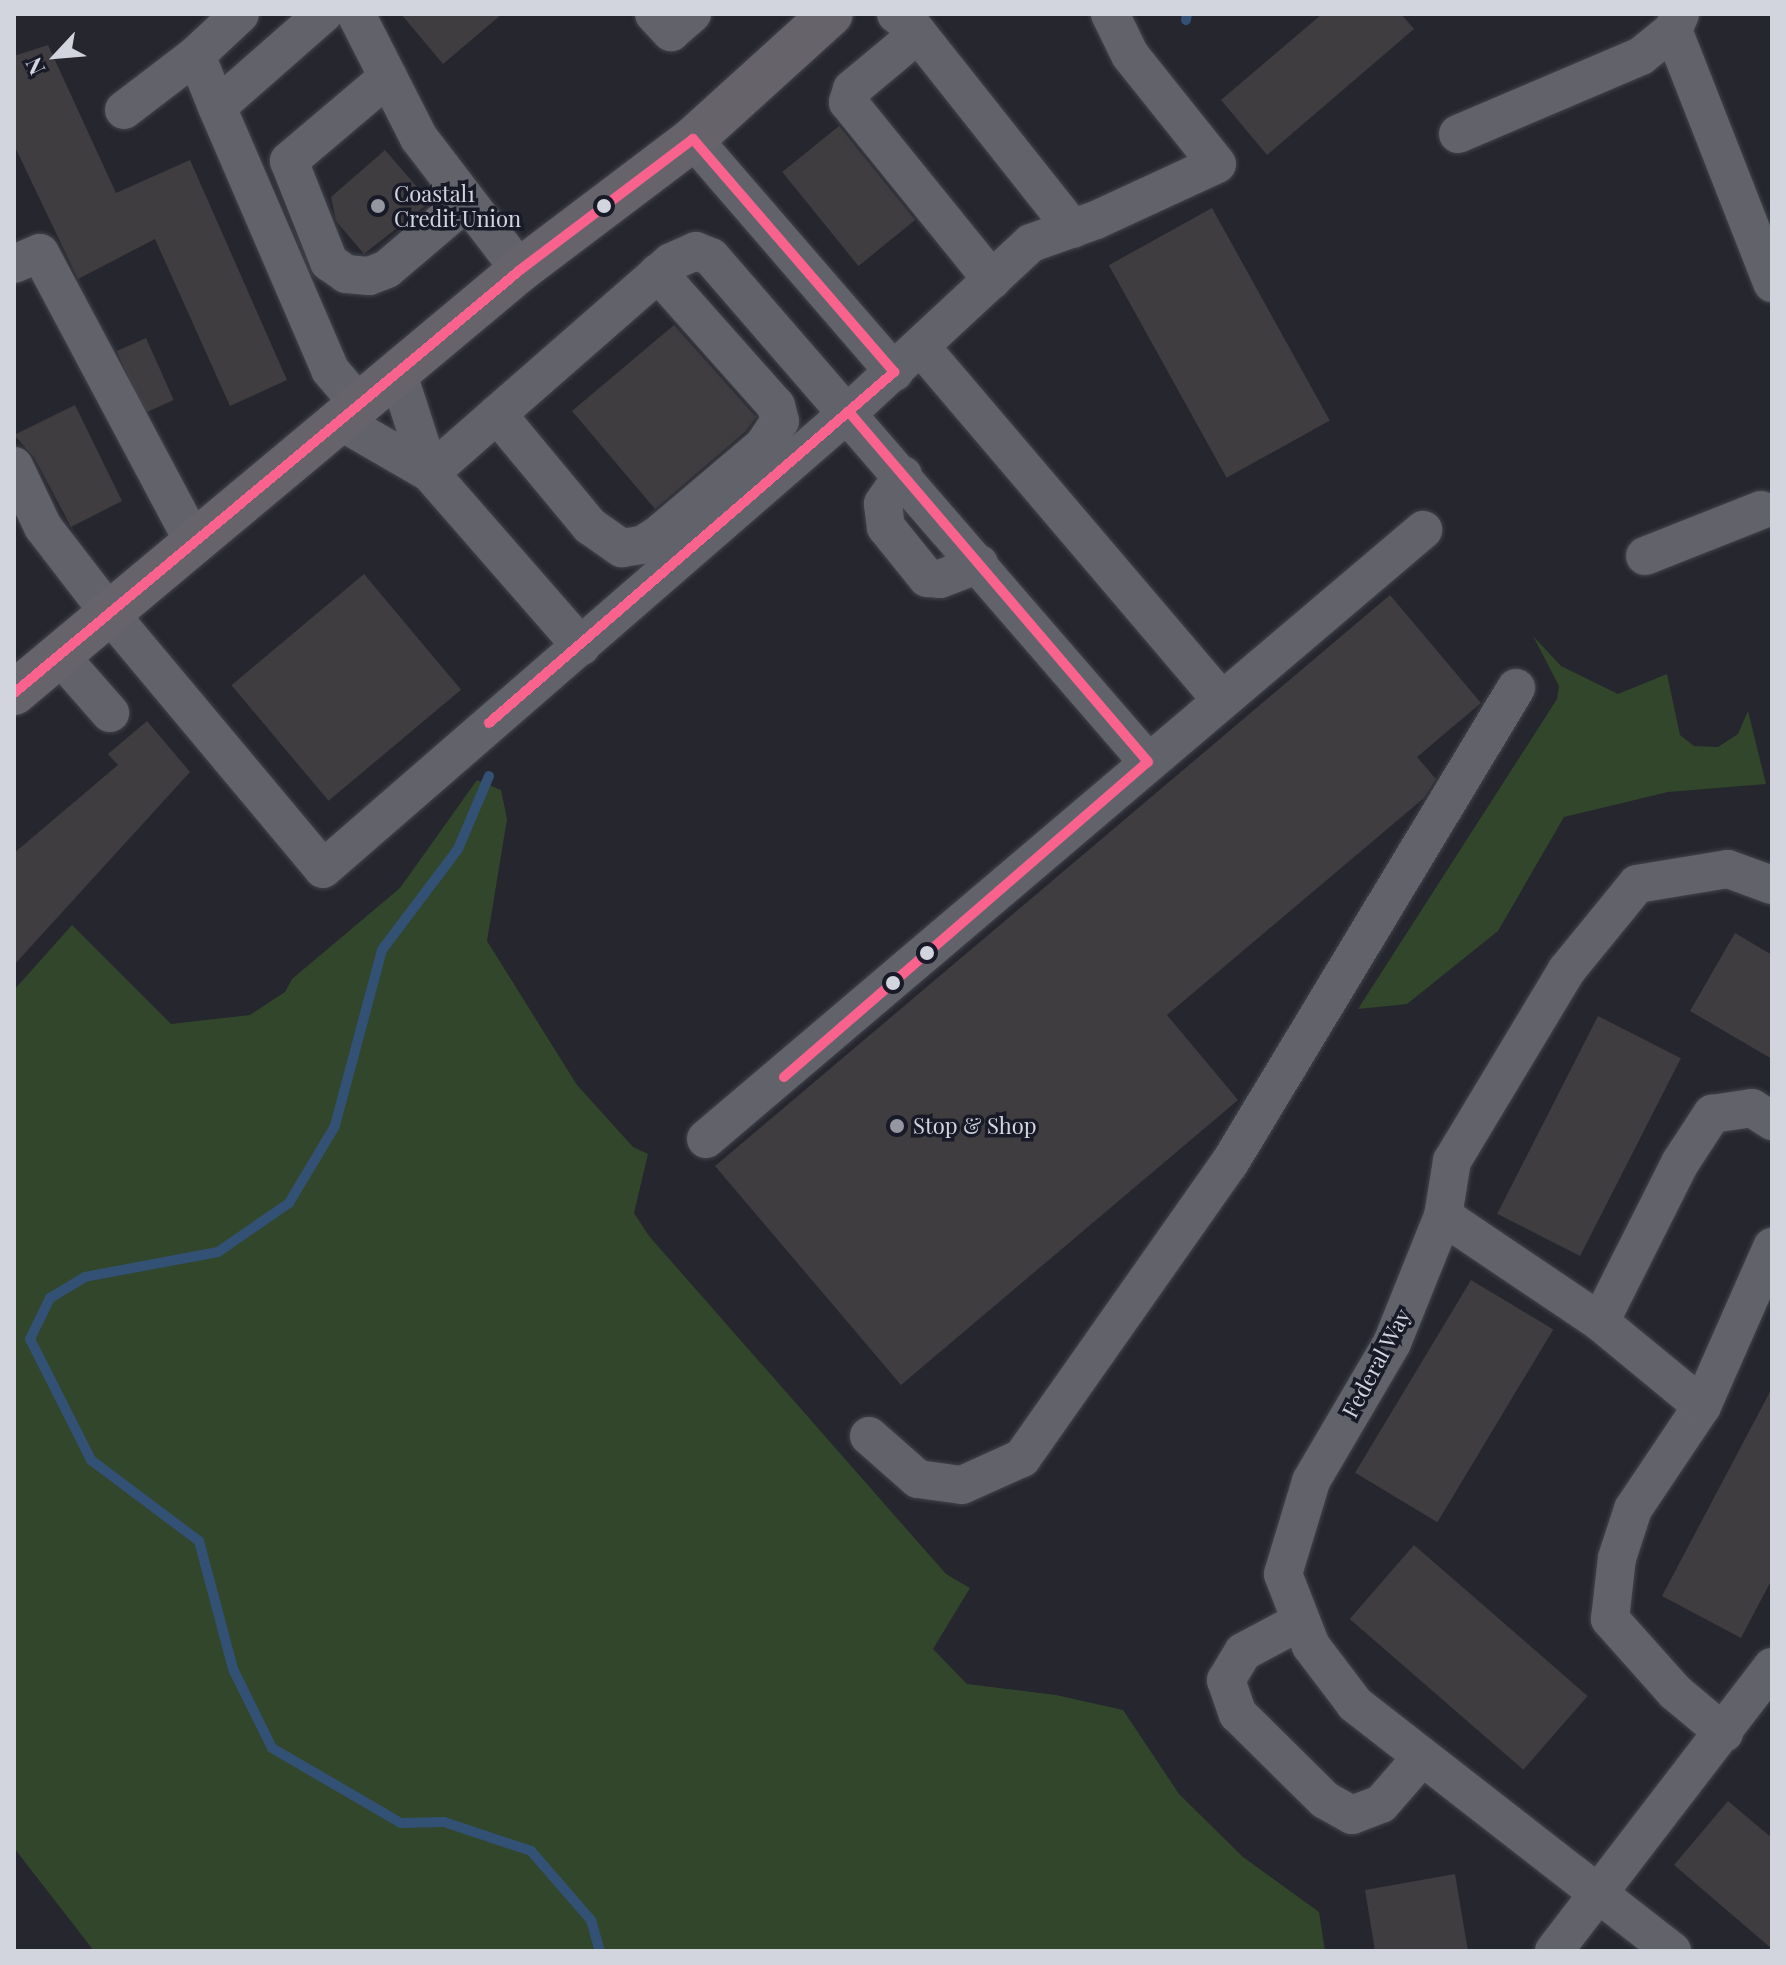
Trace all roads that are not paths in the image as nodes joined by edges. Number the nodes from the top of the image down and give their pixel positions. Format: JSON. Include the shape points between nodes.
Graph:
{"nodes":[{"id":1,"x":240,"y":14,"type":"edge"},
{"id":2,"x":323,"y":14,"type":"edge"},
{"id":3,"x":356,"y":14,"type":"edge"},
{"id":4,"x":654,"y":14,"type":"edge"},
{"id":5,"x":692,"y":14,"type":"edge"},
{"id":6,"x":831,"y":14,"type":"edge"},
{"id":7,"x":1110,"y":14,"type":"edge"},
{"id":8,"x":909,"y":22,"type":"edge"},
{"id":9,"x":1677,"y":22,"type":"edge"},
{"id":10,"x":196,"y":55,"type":"junction"},
{"id":11,"x":388,"y":77,"type":"junction"},
{"id":12,"x":217,"y":107,"type":"junction"},
{"id":13,"x":124,"y":110,"type":"dead end"},
{"id":14,"x":1458,"y":134,"type":"dead end"},
{"id":15,"x":693,"y":139,"type":"junction"},
{"id":16,"x":467,"y":201,"type":"junction"},
{"id":17,"x":1073,"y":229,"type":"junction"},
{"id":18,"x":14,"y":264,"type":"edge"},
{"id":19,"x":520,"y":270,"type":"junction"},
{"id":20,"x":658,"y":273,"type":"junction"},
{"id":21,"x":992,"y":280,"type":"junction"},
{"id":22,"x":1772,"y":283,"type":"edge"},
{"id":23,"x":908,"y":359,"type":"junction"},
{"id":24,"x":398,"y":374,"type":"junction"},
{"id":25,"x":849,"y":412,"type":"junction"},
{"id":26,"x":350,"y":413,"type":"junction"},
{"id":27,"x":497,"y":414,"type":"junction"},
{"id":28,"x":14,"y":466,"type":"edge"},
{"id":29,"x":430,"y":473,"type":"junction"},
{"id":30,"x":1761,"y":510,"type":"dead end"},
{"id":31,"x":1423,"y":530,"type":"dead end"},
{"id":32,"x":195,"y":545,"type":"junction"},
{"id":33,"x":1645,"y":556,"type":"dead end"},
{"id":34,"x":110,"y":614,"type":"junction"},
{"id":35,"x":581,"y":646,"type":"junction"},
{"id":36,"x":60,"y":656,"type":"junction"},
{"id":37,"x":1516,"y":688,"type":"dead end"},
{"id":38,"x":14,"y":693,"type":"edge"},
{"id":39,"x":1221,"y":700,"type":"junction"},
{"id":40,"x":110,"y":713,"type":"dead end"},
{"id":41,"x":1148,"y":762,"type":"junction"},
{"id":42,"x":1772,"y":885,"type":"edge"},
{"id":43,"x":1772,"y":1121,"type":"edge"},
{"id":44,"x":706,"y":1139,"type":"dead end"},
{"id":45,"x":1443,"y":1216,"type":"junction"},
{"id":46,"x":1772,"y":1247,"type":"edge"},
{"id":47,"x":1600,"y":1322,"type":"junction"},
{"id":48,"x":1702,"y":1406,"type":"junction"},
{"id":49,"x":869,"y":1436,"type":"dead end"},
{"id":50,"x":1301,"y":1621,"type":"junction"},
{"id":51,"x":1772,"y":1667,"type":"edge"},
{"id":52,"x":1724,"y":1733,"type":"junction"},
{"id":53,"x":1422,"y":1757,"type":"junction"},
{"id":54,"x":1597,"y":1893,"type":"junction"},
{"id":55,"x":1554,"y":1951,"type":"edge"},
{"id":56,"x":1672,"y":1951,"type":"edge"}],
"edges":[{"from":1,"to":10,"type":"street"},
{"from":2,"to":12,"type":"street"},
{"from":3,"to":11,"type":"street"},
{"from":4,"to":5,"type":"street","via":[[671,32]]},
{"from":6,"to":15,"type":"main road"},
{"from":7,"to":17,"type":"street","via":[[1130,55],[1217,164]]},
{"from":8,"to":17,"type":"street"},
{"from":8,"to":21,"type":"street","via":[[852,89],[848,102]]},
{"from":9,"to":14,"type":"street","via":[[1641,56]]},
{"from":9,"to":22,"type":"street"},
{"from":10,"to":12,"type":"street"},
{"from":10,"to":13,"type":"street"},
{"from":11,"to":16,"type":"street","via":[[419,138]]},
{"from":11,"to":16,"type":"street","via":[[289,161],[329,262],[346,274],[369,276],[387,269]]},
{"from":12,"to":26,"type":"street"},
{"from":15,"to":19,"type":"main road"},
{"from":15,"to":23,"type":"street"},
{"from":16,"to":19,"type":"street"},
{"from":17,"to":21,"type":"street","via":[[1031,243]]},
{"from":18,"to":32,"type":"street","via":[[40,253]]},
{"from":19,"to":24,"type":"main road"},
{"from":20,"to":25,"type":"street","via":[[684,253],[711,257]]},
{"from":20,"to":27,"type":"street"},
{"from":20,"to":27,"type":"street","via":[[776,406],[780,421],[763,446],[642,545],[622,548],[590,526]]},
{"from":21,"to":23,"type":"street"},
{"from":23,"to":25,"type":"street"},
{"from":23,"to":39,"type":"street"},
{"from":24,"to":26,"type":"main road"},
{"from":24,"to":29,"type":"street"},
{"from":25,"to":35,"type":"street"},
{"from":25,"to":41,"type":"street"},
{"from":26,"to":29,"type":"street"},
{"from":26,"to":32,"type":"main road"},
{"from":27,"to":29,"type":"street"},
{"from":28,"to":34,"type":"street","via":[[43,527]]},
{"from":29,"to":35,"type":"street"},
{"from":30,"to":33,"type":"street"},
{"from":31,"to":39,"type":"street"},
{"from":32,"to":34,"type":"main road"},
{"from":34,"to":35,"type":"street","via":[[323,869]]},
{"from":34,"to":36,"type":"main road"},
{"from":36,"to":38,"type":"main road"},
{"from":36,"to":40,"type":"street"},
{"from":37,"to":49,"type":"street","via":[[1229,1164],[1022,1458],[962,1485],[918,1479]]},
{"from":39,"to":41,"type":"street"},
{"from":41,"to":44,"type":"street"},
{"from":42,"to":45,"type":"street","name":"Federal Way","via":[[1728,869],[1637,884],[1566,971],[1492,1090],[1452,1161]]},
{"from":43,"to":47,"type":"street","via":[[1752,1108],[1712,1114],[1680,1163]]},
{"from":45,"to":47,"type":"street"},
{"from":45,"to":50,"type":"street","name":"Federal Way","via":[[1392,1343],[1311,1481],[1283,1574]]},
{"from":46,"to":48,"type":"street"},
{"from":47,"to":48,"type":"street"},
{"from":48,"to":52,"type":"street","via":[[1633,1509],[1617,1558],[1610,1619],[1675,1692]]},
{"from":50,"to":53,"type":"street","name":"Federal Way","via":[[1311,1646],[1355,1704]]},
{"from":50,"to":53,"type":"street","via":[[1243,1652],[1226,1680],[1238,1714],[1325,1800],[1352,1815],[1381,1804]]},
{"from":51,"to":52,"type":"street"},
{"from":52,"to":54,"type":"street"},
{"from":53,"to":54,"type":"street","name":"Federal Way"},
{"from":54,"to":55,"type":"street"},
{"from":54,"to":56,"type":"street","name":"Federal Way"}]}
